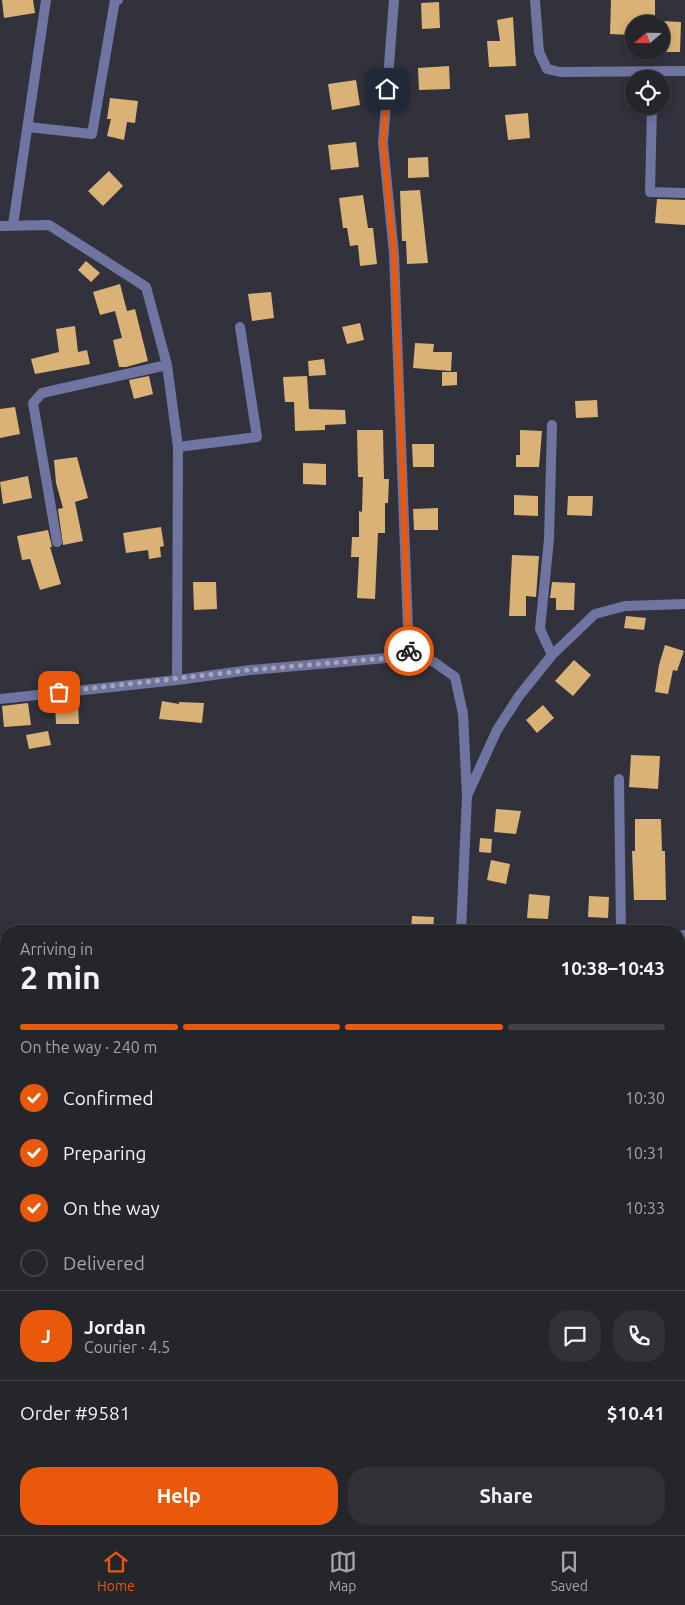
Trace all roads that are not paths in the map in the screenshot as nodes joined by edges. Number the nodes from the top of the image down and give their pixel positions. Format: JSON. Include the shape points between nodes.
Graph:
{"nodes":[{"id":1,"x":46,"y":0,"type":"edge"},
{"id":2,"x":118,"y":0,"type":"edge"},
{"id":3,"x":394,"y":0,"type":"edge"},
{"id":4,"x":535,"y":0,"type":"edge"},
{"id":5,"x":685,"y":71,"type":"edge"},
{"id":6,"x":670,"y":72,"type":"edge"},
{"id":7,"x":625,"y":73,"type":"edge"},
{"id":8,"x":652,"y":115,"type":"edge"},
{"id":9,"x":28,"y":128,"type":"junction"},
{"id":10,"x":685,"y":193,"type":"edge"},
{"id":11,"x":12,"y":224,"type":"junction"},
{"id":12,"x":0,"y":226,"type":"edge"},
{"id":13,"x":240,"y":327,"type":"dead end"},
{"id":14,"x":166,"y":365,"type":"junction"},
{"id":15,"x":552,"y":425,"type":"dead end"},
{"id":16,"x":178,"y":447,"type":"junction"},
{"id":17,"x":56,"y":542,"type":"dead end"},
{"id":18,"x":685,"y":604,"type":"edge"},
{"id":19,"x":552,"y":655,"type":"junction"},
{"id":20,"x":410,"y":656,"type":"junction"},
{"id":21,"x":177,"y":680,"type":"junction"},
{"id":22,"x":0,"y":699,"type":"edge"},
{"id":23,"x":619,"y":779,"type":"dead end"},
{"id":24,"x":467,"y":796,"type":"junction"},
{"id":25,"x":463,"y":925,"type":"edge"},
{"id":26,"x":621,"y":925,"type":"edge"}],
"edges":[{"from":1,"to":9,"type":"street"},
{"from":2,"to":9,"type":"street","via":[[115,0],[92,134]]},
{"from":3,"to":20,"type":"street","via":[[383,142],[394,254]]},
{"from":4,"to":7,"type":"street","via":[[539,52],[547,69]]},
{"from":5,"to":6,"type":"street"},
{"from":8,"to":10,"type":"street","via":[[650,192]]},
{"from":9,"to":11,"type":"street"},
{"from":11,"to":12,"type":"street"},
{"from":11,"to":14,"type":"street","via":[[50,226],[146,287]]},
{"from":13,"to":16,"type":"street","via":[[257,436]]},
{"from":14,"to":16,"type":"street"},
{"from":14,"to":17,"type":"street","via":[[42,393],[33,404]]},
{"from":15,"to":19,"type":"street","via":[[549,539],[540,629]]},
{"from":16,"to":21,"type":"street"},
{"from":18,"to":19,"type":"street","via":[[625,606],[594,614]]},
{"from":19,"to":24,"type":"street","via":[[497,730]]},
{"from":20,"to":21,"type":"street"},
{"from":20,"to":24,"type":"street","via":[[434,662],[455,677],[463,714]]},
{"from":21,"to":22,"type":"street"},
{"from":23,"to":26,"type":"street"},
{"from":24,"to":25,"type":"street"}]}
